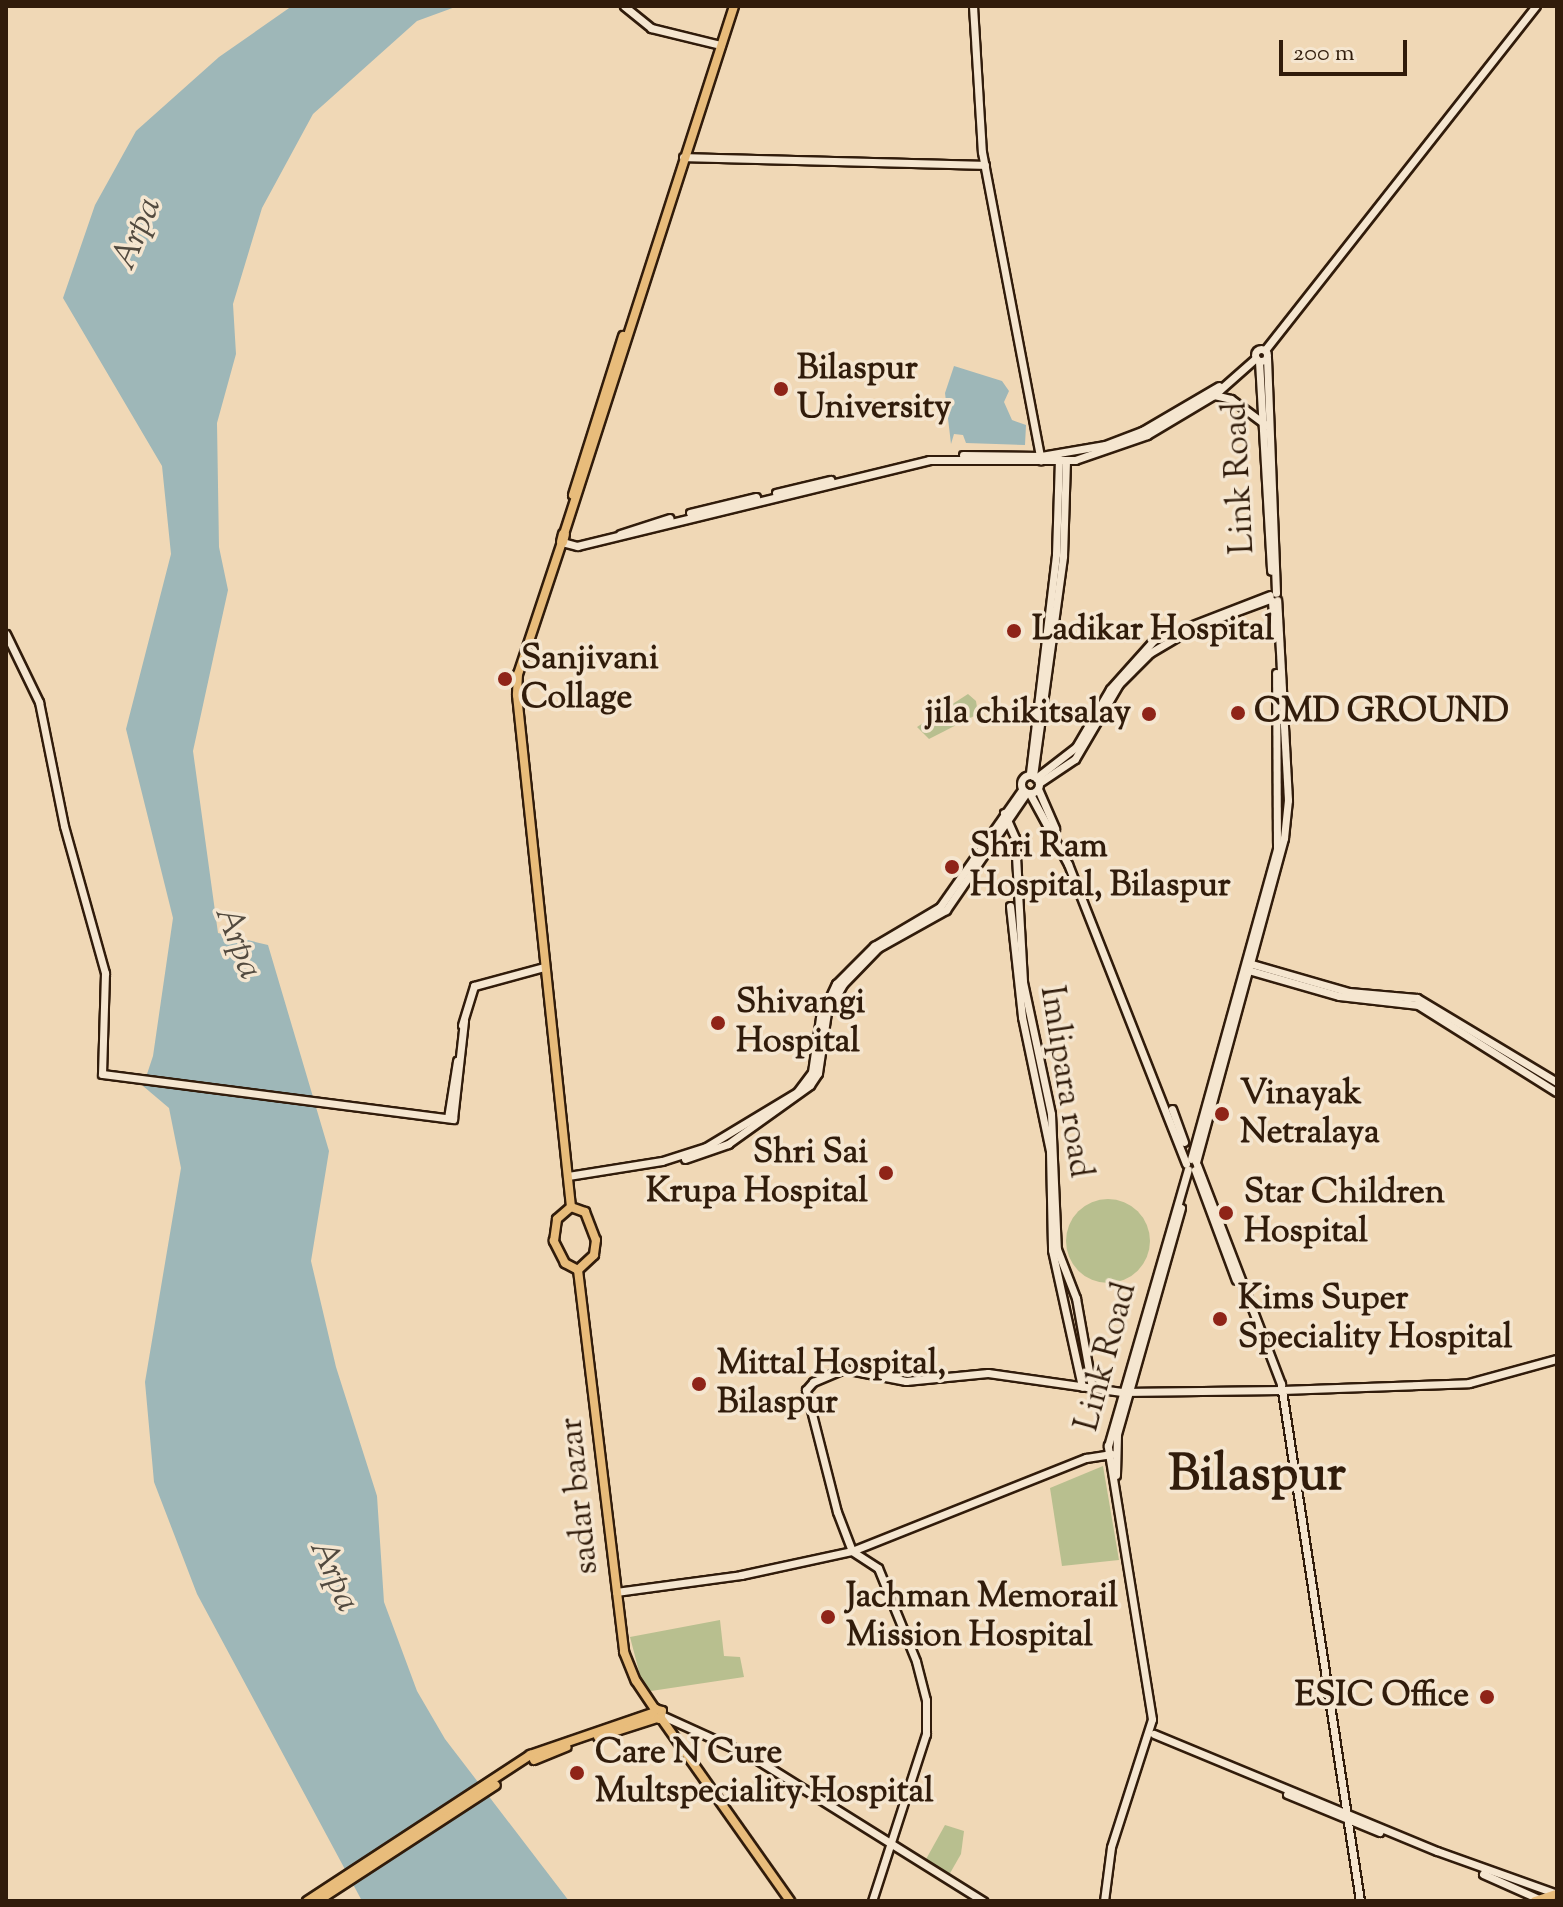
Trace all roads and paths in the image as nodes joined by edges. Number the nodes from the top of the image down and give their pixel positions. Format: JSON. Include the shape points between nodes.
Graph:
{"nodes":[{"id":1,"x":624,"y":6,"type":"edge"},
{"id":2,"x":731,"y":6,"type":"edge"},
{"id":3,"x":973,"y":6,"type":"edge"},
{"id":4,"x":1536,"y":6,"type":"edge"},
{"id":5,"x":719,"y":45,"type":"junction"},
{"id":6,"x":684,"y":157,"type":"junction"},
{"id":7,"x":985,"y":165,"type":"junction"},
{"id":8,"x":1262,"y":357,"type":"junction"},
{"id":9,"x":1221,"y":386,"type":"junction"},
{"id":10,"x":1214,"y":395,"type":"junction"},
{"id":11,"x":1266,"y":425,"type":"junction"},
{"id":12,"x":1063,"y":458,"type":"junction"},
{"id":13,"x":1041,"y":459,"type":"junction"},
{"id":14,"x":563,"y":538,"type":"junction"},
{"id":15,"x":1273,"y":597,"type":"junction"},
{"id":16,"x":6,"y":634,"type":"edge"},
{"id":17,"x":1032,"y":785,"type":"junction"},
{"id":18,"x":1006,"y":816,"type":"junction"},
{"id":19,"x":1014,"y":876,"type":"junction"},
{"id":20,"x":1249,"y":966,"type":"junction"},
{"id":21,"x":544,"y":967,"type":"junction"},
{"id":22,"x":1557,"y":1083,"type":"edge"},
{"id":23,"x":1557,"y":1093,"type":"edge"},
{"id":24,"x":1192,"y":1165,"type":"junction"},
{"id":25,"x":568,"y":1176,"type":"junction"},
{"id":26,"x":571,"y":1207,"type":"junction"},
{"id":27,"x":578,"y":1270,"type":"junction"},
{"id":28,"x":1557,"y":1359,"type":"edge"},
{"id":29,"x":1082,"y":1387,"type":"junction"},
{"id":30,"x":1092,"y":1388,"type":"junction"},
{"id":31,"x":1280,"y":1390,"type":"junction"},
{"id":32,"x":1126,"y":1391,"type":"junction"},
{"id":33,"x":1111,"y":1454,"type":"junction"},
{"id":34,"x":852,"y":1551,"type":"junction"},
{"id":35,"x":616,"y":1592,"type":"junction"},
{"id":36,"x":657,"y":1715,"type":"junction"},
{"id":37,"x":1153,"y":1736,"type":"junction"},
{"id":38,"x":1146,"y":1750,"type":"junction"},
{"id":39,"x":1346,"y":1817,"type":"junction"},
{"id":40,"x":890,"y":1840,"type":"junction"},
{"id":41,"x":340,"y":1883,"type":"junction"},
{"id":42,"x":1557,"y":1894,"type":"edge"},
{"id":43,"x":1537,"y":1900,"type":"edge"},
{"id":44,"x":307,"y":1901,"type":"edge"},
{"id":45,"x":318,"y":1901,"type":"edge"},
{"id":46,"x":790,"y":1901,"type":"edge"},
{"id":47,"x":872,"y":1901,"type":"edge"},
{"id":48,"x":983,"y":1901,"type":"edge"},
{"id":49,"x":1104,"y":1901,"type":"edge"},
{"id":50,"x":1358,"y":1901,"type":"edge"}],
"edges":[{"from":1,"to":5,"type":"street","via":[[651,28]]},
{"from":2,"to":5,"type":"main road"},
{"from":3,"to":7,"type":"street"},
{"from":4,"to":8,"type":"street"},
{"from":5,"to":6,"type":"main road"},
{"from":6,"to":7,"type":"street"},
{"from":6,"to":14,"type":"main road"},
{"from":7,"to":13,"type":"street"},
{"from":8,"to":9,"type":"street"},
{"from":8,"to":11,"type":"street","name":"Link Road"},
{"from":8,"to":15,"type":"street"},
{"from":9,"to":10,"type":"street"},
{"from":9,"to":12,"type":"street","via":[[1131,435]]},
{"from":10,"to":11,"type":"street","via":[[1231,399]]},
{"from":10,"to":12,"type":"street","via":[[1147,435]]},
{"from":11,"to":15,"type":"street","name":"Link Road"},
{"from":12,"to":13,"type":"street"},
{"from":12,"to":17,"type":"street"},
{"from":13,"to":14,"type":"street","via":[[923,457],[577,546]]},
{"from":14,"to":21,"type":"main road","via":[[518,674]]},
{"from":15,"to":17,"type":"street","via":[[1154,640],[1110,689],[1076,747]]},
{"from":15,"to":20,"type":"street","name":"Link Road","via":[[1279,835]]},
{"from":16,"to":21,"type":"street","via":[[39,702],[64,826],[105,973],[102,1074],[331,1104],[450,1113],[474,986]]},
{"from":17,"to":18,"type":"street"},
{"from":17,"to":24,"type":"street"},
{"from":18,"to":19,"type":"street","name":"Imlipara road","via":[[1015,838]]},
{"from":18,"to":25,"type":"street","via":[[946,910],[878,948],[844,983],[827,1012],[816,1070],[799,1096],[703,1155]]},
{"from":19,"to":29,"type":"street","name":"Imlipara road","via":[[1011,934],[1050,1151],[1052,1250]]},
{"from":19,"to":30,"type":"street","name":"Imlipara road","via":[[1023,982],[1056,1151],[1057,1249],[1076,1298]]},
{"from":20,"to":22,"type":"street","via":[[1349,992],[1417,998]]},
{"from":20,"to":23,"type":"street","via":[[1339,996],[1418,1005]]},
{"from":20,"to":24,"type":"street","name":"Link Road"},
{"from":21,"to":25,"type":"main road"},
{"from":22,"to":23,"type":"street"},
{"from":24,"to":31,"type":"street"},
{"from":24,"to":32,"type":"street","name":"Link Road"},
{"from":25,"to":26,"type":"main road"},
{"from":26,"to":27,"type":"main road","via":[[557,1219],[554,1241],[565,1263]]},
{"from":26,"to":27,"type":"main road","via":[[585,1212],[596,1240],[594,1255]]},
{"from":27,"to":35,"type":"main road","name":"sadar bazar"},
{"from":28,"to":31,"type":"street","via":[[1469,1383]]},
{"from":29,"to":30,"type":"street"},
{"from":29,"to":34,"type":"street","via":[[988,1373],[892,1381],[839,1369],[806,1390]]},
{"from":30,"to":32,"type":"street"},
{"from":31,"to":32,"type":"street"},
{"from":31,"to":39,"type":"street"},
{"from":32,"to":33,"type":"street","name":"Link Road"},
{"from":33,"to":34,"type":"street","via":[[1086,1458]]},
{"from":33,"to":37,"type":"street","name":"Link Road","via":[[1154,1696]]},
{"from":33,"to":38,"type":"street","name":"Link Road","via":[[1151,1703]]},
{"from":34,"to":35,"type":"street","via":[[741,1575]]},
{"from":34,"to":40,"type":"street","via":[[878,1568],[926,1700],[926,1734]]},
{"from":35,"to":36,"type":"main road","name":"sadar bazar","via":[[624,1652]]},
{"from":36,"to":40,"type":"street","via":[[751,1756]]},
{"from":36,"to":41,"type":"main road","via":[[530,1755],[485,1792]]},
{"from":36,"to":46,"type":"main road","name":"sadar bazar"},
{"from":37,"to":38,"type":"street","name":"Link Road"},
{"from":37,"to":39,"type":"street"},
{"from":38,"to":49,"type":"street","name":"Link Road","via":[[1111,1847]]},
{"from":39,"to":42,"type":"street"},
{"from":39,"to":43,"type":"street"},
{"from":39,"to":50,"type":"street"},
{"from":40,"to":47,"type":"street"},
{"from":40,"to":48,"type":"street"},
{"from":41,"to":44,"type":"main road"},
{"from":41,"to":45,"type":"main road"},
{"from":42,"to":43,"type":"main road"}]}
